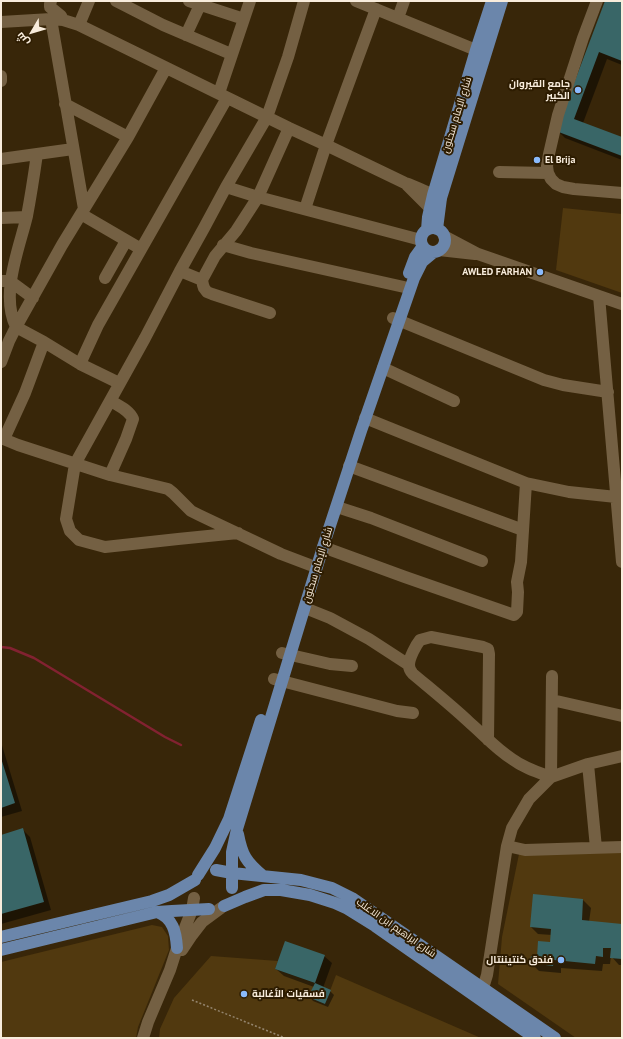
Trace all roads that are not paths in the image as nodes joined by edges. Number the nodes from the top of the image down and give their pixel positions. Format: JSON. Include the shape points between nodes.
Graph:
{"nodes":[{"id":1,"x":51,"y":1,"type":"edge"},
{"id":2,"x":89,"y":1,"type":"edge"},
{"id":3,"x":116,"y":1,"type":"edge"},
{"id":4,"x":250,"y":1,"type":"edge"},
{"id":5,"x":304,"y":1,"type":"edge"},
{"id":6,"x":356,"y":1,"type":"edge"},
{"id":7,"x":404,"y":1,"type":"edge"},
{"id":8,"x":492,"y":1,"type":"edge"},
{"id":9,"x":502,"y":1,"type":"edge"},
{"id":10,"x":597,"y":1,"type":"edge"},
{"id":11,"x":194,"y":3,"type":"edge"},
{"id":12,"x":376,"y":9,"type":"junction"},
{"id":13,"x":398,"y":18,"type":"junction"},
{"id":14,"x":57,"y":20,"type":"junction"},
{"id":15,"x":244,"y":20,"type":"junction"},
{"id":16,"x":1,"y":22,"type":"edge"},
{"id":17,"x":79,"y":25,"type":"junction"},
{"id":18,"x":186,"y":35,"type":"junction"},
{"id":19,"x":476,"y":50,"type":"junction"},
{"id":20,"x":231,"y":54,"type":"junction"},
{"id":21,"x":166,"y":68,"type":"junction"},
{"id":22,"x":1,"y":76,"type":"edge"},
{"id":23,"x":1,"y":82,"type":"edge"},
{"id":24,"x":223,"y":96,"type":"junction"},
{"id":25,"x":65,"y":104,"type":"junction"},
{"id":26,"x":267,"y":117,"type":"junction"},
{"id":27,"x":289,"y":128,"type":"junction"},
{"id":28,"x":128,"y":137,"type":"junction"},
{"id":29,"x":326,"y":144,"type":"junction"},
{"id":30,"x":73,"y":149,"type":"junction"},
{"id":31,"x":37,"y":154,"type":"junction"},
{"id":32,"x":1,"y":159,"type":"edge"},
{"id":33,"x":499,"y":172,"type":"dead end"},
{"id":34,"x":548,"y":173,"type":"junction"},
{"id":35,"x":405,"y":183,"type":"junction"},
{"id":36,"x":226,"y":187,"type":"junction"},
{"id":37,"x":622,"y":193,"type":"edge"},
{"id":38,"x":258,"y":197,"type":"junction"},
{"id":39,"x":437,"y":197,"type":"junction"},
{"id":40,"x":430,"y":208,"type":"junction"},
{"id":41,"x":305,"y":209,"type":"junction"},
{"id":42,"x":82,"y":211,"type":"junction"},
{"id":43,"x":26,"y":217,"type":"junction"},
{"id":44,"x":1,"y":218,"type":"edge"},
{"id":45,"x":431,"y":236,"type":"junction"},
{"id":46,"x":126,"y":241,"type":"junction"},
{"id":47,"x":223,"y":245,"type":"junction"},
{"id":48,"x":141,"y":249,"type":"junction"},
{"id":49,"x":437,"y":251,"type":"junction"},
{"id":50,"x":478,"y":254,"type":"junction"},
{"id":51,"x":180,"y":271,"type":"junction"},
{"id":52,"x":106,"y":278,"type":"dead end"},
{"id":53,"x":202,"y":280,"type":"junction"},
{"id":54,"x":6,"y":281,"type":"edge"},
{"id":55,"x":404,"y":286,"type":"junction"},
{"id":56,"x":599,"y":296,"type":"junction"},
{"id":57,"x":33,"y":298,"type":"junction"},
{"id":58,"x":622,"y":304,"type":"edge"},
{"id":59,"x":270,"y":313,"type":"dead end"},
{"id":60,"x":396,"y":320,"type":"junction"},
{"id":61,"x":16,"y":327,"type":"junction"},
{"id":62,"x":44,"y":342,"type":"junction"},
{"id":63,"x":1,"y":362,"type":"edge"},
{"id":64,"x":80,"y":364,"type":"junction"},
{"id":65,"x":383,"y":368,"type":"junction"},
{"id":66,"x":119,"y":383,"type":"junction"},
{"id":67,"x":608,"y":392,"type":"junction"},
{"id":68,"x":111,"y":401,"type":"junction"},
{"id":69,"x":454,"y":401,"type":"dead end"},
{"id":70,"x":365,"y":418,"type":"junction"},
{"id":71,"x":2,"y":439,"type":"edge"},
{"id":72,"x":75,"y":464,"type":"junction"},
{"id":73,"x":349,"y":466,"type":"junction"},
{"id":74,"x":110,"y":475,"type":"junction"},
{"id":75,"x":526,"y":483,"type":"junction"},
{"id":76,"x":616,"y":497,"type":"junction"},
{"id":77,"x":337,"y":507,"type":"junction"},
{"id":78,"x":523,"y":530,"type":"junction"},
{"id":79,"x":238,"y":534,"type":"junction"},
{"id":80,"x":323,"y":547,"type":"junction"},
{"id":81,"x":622,"y":558,"type":"edge"},
{"id":82,"x":482,"y":561,"type":"dead end"},
{"id":83,"x":622,"y":562,"type":"edge"},
{"id":84,"x":310,"y":565,"type":"junction"},
{"id":85,"x":304,"y":608,"type":"junction"},
{"id":86,"x":286,"y":653,"type":"junction"},
{"id":87,"x":409,"y":665,"type":"junction"},
{"id":88,"x":352,"y":666,"type":"dead end"},
{"id":89,"x":552,"y":676,"type":"dead end"},
{"id":90,"x":278,"y":680,"type":"junction"},
{"id":91,"x":552,"y":700,"type":"junction"},
{"id":92,"x":413,"y":713,"type":"dead end"},
{"id":93,"x":622,"y":716,"type":"edge"},
{"id":94,"x":488,"y":740,"type":"junction"},
{"id":95,"x":622,"y":756,"type":"edge"},
{"id":96,"x":588,"y":764,"type":"junction"},
{"id":97,"x":551,"y":777,"type":"junction"},
{"id":98,"x":237,"y":829,"type":"junction"},
{"id":99,"x":507,"y":846,"type":"junction"},
{"id":100,"x":622,"y":847,"type":"edge"},
{"id":101,"x":596,"y":848,"type":"junction"},
{"id":102,"x":216,"y":870,"type":"junction"},
{"id":103,"x":232,"y":873,"type":"junction"},
{"id":104,"x":263,"y":876,"type":"junction"},
{"id":105,"x":196,"y":878,"type":"junction"},
{"id":106,"x":232,"y":888,"type":"junction"},
{"id":107,"x":193,"y":904,"type":"junction"},
{"id":108,"x":223,"y":907,"type":"junction"},
{"id":109,"x":157,"y":912,"type":"junction"},
{"id":110,"x":1,"y":937,"type":"edge"},
{"id":111,"x":177,"y":948,"type":"junction"},
{"id":112,"x":1,"y":950,"type":"edge"},
{"id":113,"x":170,"y":970,"type":"junction"},
{"id":114,"x":483,"y":988,"type":"junction"},
{"id":115,"x":143,"y":1038,"type":"edge"},
{"id":116,"x":535,"y":1038,"type":"edge"},
{"id":117,"x":555,"y":1038,"type":"edge"}],
"edges":[{"from":1,"to":14,"type":"street","via":[[50,7],[61,16]]},
{"from":2,"to":17,"type":"street"},
{"from":3,"to":18,"type":"street"},
{"from":4,"to":15,"type":"street"},
{"from":5,"to":26,"type":"street"},
{"from":6,"to":12,"type":"street"},
{"from":7,"to":13,"type":"street"},
{"from":8,"to":19,"type":"main road","name":"شارع الإمام سحنون"},
{"from":9,"to":39,"type":"main road","name":"شارع الإمام سحنون"},
{"from":10,"to":34,"type":"street","via":[[558,115],[549,154]]},
{"from":11,"to":15,"type":"street"},
{"from":11,"to":18,"type":"street"},
{"from":12,"to":13,"type":"street"},
{"from":12,"to":29,"type":"street"},
{"from":13,"to":19,"type":"street"},
{"from":14,"to":16,"type":"street"},
{"from":14,"to":17,"type":"street"},
{"from":14,"to":25,"type":"street"},
{"from":15,"to":20,"type":"street"},
{"from":17,"to":21,"type":"street"},
{"from":18,"to":20,"type":"street"},
{"from":19,"to":39,"type":"main road","name":"شارع الإمام سحنون"},
{"from":20,"to":24,"type":"street"},
{"from":21,"to":24,"type":"street"},
{"from":21,"to":28,"type":"street"},
{"from":22,"to":23,"type":"street"},
{"from":24,"to":26,"type":"street"},
{"from":24,"to":48,"type":"street"},
{"from":25,"to":28,"type":"street"},
{"from":25,"to":30,"type":"street"},
{"from":26,"to":27,"type":"street"},
{"from":26,"to":36,"type":"street"},
{"from":27,"to":29,"type":"street"},
{"from":27,"to":38,"type":"street"},
{"from":28,"to":42,"type":"street"},
{"from":29,"to":35,"type":"street"},
{"from":29,"to":41,"type":"street"},
{"from":30,"to":31,"type":"street"},
{"from":30,"to":42,"type":"street"},
{"from":31,"to":32,"type":"street"},
{"from":31,"to":43,"type":"street"},
{"from":33,"to":34,"type":"street"},
{"from":34,"to":37,"type":"street","via":[[556,184],[563,187]]},
{"from":35,"to":39,"type":"street"},
{"from":35,"to":40,"type":"street"},
{"from":36,"to":38,"type":"street"},
{"from":36,"to":51,"type":"street"},
{"from":38,"to":41,"type":"street"},
{"from":38,"to":47,"type":"street","via":[[236,231]]},
{"from":39,"to":40,"type":"main road","name":"شارع الإمام سحنون"},
{"from":39,"to":45,"type":"main road","name":"شارع الإمام سحنون"},
{"from":40,"to":45,"type":"main road","name":"شارع الإمام سحنون","via":[[428,217]]},
{"from":41,"to":45,"type":"street"},
{"from":42,"to":46,"type":"street"},
{"from":42,"to":57,"type":"street"},
{"from":43,"to":44,"type":"street"},
{"from":43,"to":54,"type":"street"},
{"from":45,"to":49,"type":"main road","via":[[426,249]]},
{"from":45,"to":49,"type":"main road","via":[[445,242]]},
{"from":45,"to":50,"type":"street"},
{"from":45,"to":55,"type":"main road","name":"شارع الإمام سحنون","via":[[415,257]]},
{"from":46,"to":48,"type":"street"},
{"from":46,"to":52,"type":"street"},
{"from":47,"to":53,"type":"street"},
{"from":47,"to":55,"type":"street"},
{"from":48,"to":64,"type":"street","via":[[98,325]]},
{"from":49,"to":50,"type":"street"},
{"from":49,"to":60,"type":"main road","name":"شارع الإمام سحنون","via":[[422,262],[417,270]]},
{"from":50,"to":56,"type":"street"},
{"from":51,"to":53,"type":"street"},
{"from":51,"to":66,"type":"street"},
{"from":53,"to":59,"type":"street","via":[[207,292]]},
{"from":54,"to":57,"type":"street"},
{"from":54,"to":61,"type":"street"},
{"from":55,"to":60,"type":"main road","name":"شارع الإمام سحنون"},
{"from":56,"to":58,"type":"street"},
{"from":56,"to":67,"type":"street"},
{"from":57,"to":61,"type":"street"},
{"from":60,"to":65,"type":"main road","name":"شارع الإمام سحنون"},
{"from":60,"to":67,"type":"street","via":[[544,380]]},
{"from":60,"to":84,"type":"main road","name":"شارع الإمام سحنون","via":[[364,400]]},
{"from":61,"to":62,"type":"street"},
{"from":61,"to":63,"type":"street"},
{"from":62,"to":64,"type":"street"},
{"from":62,"to":71,"type":"street","via":[[25,393]]},
{"from":64,"to":66,"type":"street"},
{"from":65,"to":69,"type":"street"},
{"from":65,"to":70,"type":"main road","name":"شارع الإمام سحنون"},
{"from":66,"to":68,"type":"street"},
{"from":67,"to":76,"type":"street"},
{"from":68,"to":72,"type":"street"},
{"from":68,"to":74,"type":"street","via":[[127,410],[133,420]]},
{"from":70,"to":73,"type":"main road","name":"شارع الإمام سحنون"},
{"from":70,"to":75,"type":"street"},
{"from":71,"to":72,"type":"street"},
{"from":72,"to":74,"type":"street"},
{"from":72,"to":79,"type":"street","via":[[66,519],[70,531],[79,540],[105,547]]},
{"from":73,"to":77,"type":"main road","name":"شارع الإمام سحنون"},
{"from":73,"to":78,"type":"street"},
{"from":74,"to":79,"type":"street","via":[[168,490],[191,511]]},
{"from":75,"to":76,"type":"street","via":[[569,492]]},
{"from":75,"to":78,"type":"street"},
{"from":76,"to":81,"type":"street"},
{"from":77,"to":80,"type":"main road","name":"شارع الإمام سحنون"},
{"from":77,"to":82,"type":"street"},
{"from":78,"to":80,"type":"street","via":[[517,582],[517,612],[513,615]]},
{"from":79,"to":84,"type":"street"},
{"from":80,"to":85,"type":"main road","name":"شارع الإمام سحنون"},
{"from":81,"to":83,"type":"street"},
{"from":84,"to":86,"type":"main road","name":"شارع الإمام سحنون"},
{"from":85,"to":86,"type":"main road","name":"شارع الإمام سحنون"},
{"from":85,"to":87,"type":"street","via":[[330,618],[369,639]]},
{"from":86,"to":88,"type":"street","via":[[330,664]]},
{"from":86,"to":90,"type":"main road","name":"شارع الإمام سحنون"},
{"from":87,"to":94,"type":"street","via":[[413,674]]},
{"from":87,"to":94,"type":"street","via":[[417,643],[427,638],[488,649]]},
{"from":89,"to":91,"type":"street"},
{"from":90,"to":92,"type":"street"},
{"from":90,"to":98,"type":"main road","name":"شارع الإمام سحنون"},
{"from":90,"to":105,"type":"main road","name":"شارع الإمام سحنون","via":[[229,819]]},
{"from":91,"to":93,"type":"street"},
{"from":91,"to":97,"type":"street"},
{"from":94,"to":97,"type":"street","via":[[512,760]]},
{"from":95,"to":96,"type":"street"},
{"from":96,"to":97,"type":"street"},
{"from":96,"to":101,"type":"street"},
{"from":97,"to":99,"type":"street","via":[[529,799],[512,828]]},
{"from":98,"to":103,"type":"main road","name":"شارع الإمام سحنون","via":[[232,852]]},
{"from":98,"to":104,"type":"main road","via":[[245,858]]},
{"from":99,"to":101,"type":"street","via":[[526,850]]},
{"from":99,"to":114,"type":"street"},
{"from":100,"to":101,"type":"street"},
{"from":102,"to":103,"type":"main road","name":"شارع ابراهيم ابن الاغلب"},
{"from":102,"to":105,"type":"main road","via":[[204,872]]},
{"from":102,"to":106,"type":"main road","via":[[227,876]]},
{"from":103,"to":104,"type":"main road","name":"شارع ابراهيم ابن الاغلب"},
{"from":103,"to":106,"type":"main road","name":"شارع الإمام سحنون"},
{"from":104,"to":114,"type":"main road","name":"شارع ابراهيم ابن الاغلب","via":[[301,880],[332,888],[352,898]]},
{"from":105,"to":107,"type":"main road","via":[[192,886]]},
{"from":105,"to":110,"type":"main road","via":[[169,895],[152,901]]},
{"from":106,"to":108,"type":"main road","via":[[232,895]]},
{"from":107,"to":108,"type":"main road","via":[[198,903],[215,910]]},
{"from":107,"to":109,"type":"main road"},
{"from":107,"to":111,"type":"street"},
{"from":108,"to":113,"type":"street","via":[[202,922]]},
{"from":108,"to":116,"type":"main road","name":"شارع ابراهيم ابن الاغلب","via":[[264,890],[310,895],[335,903],[375,926]]},
{"from":109,"to":111,"type":"main road","via":[[164,915],[172,924]]},
{"from":109,"to":112,"type":"main road"},
{"from":111,"to":113,"type":"street"},
{"from":113,"to":115,"type":"street"},
{"from":114,"to":117,"type":"main road","name":"شارع ابراهيم ابن الاغلب"}]}
